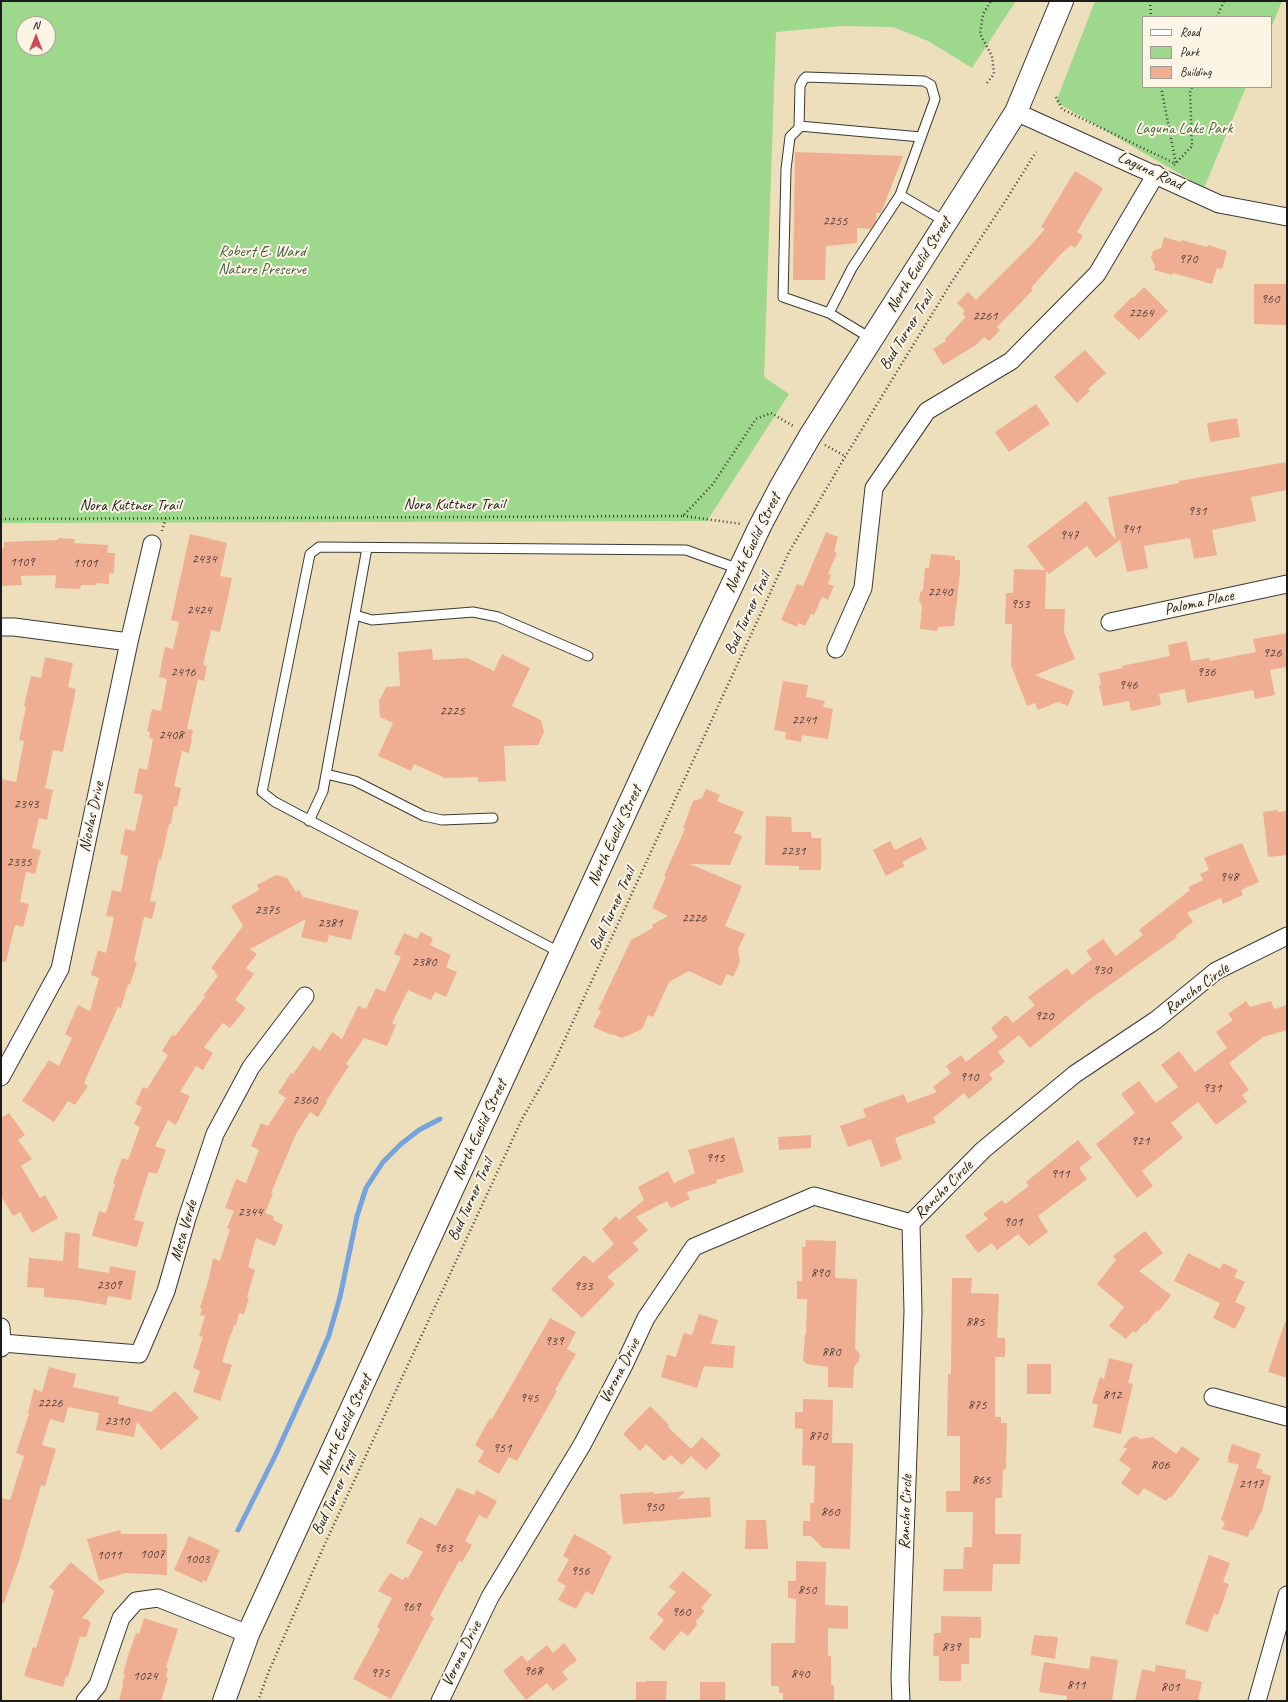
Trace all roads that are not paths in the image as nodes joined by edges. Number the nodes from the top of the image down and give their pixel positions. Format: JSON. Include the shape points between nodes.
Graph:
{"nodes":[{"id":1,"x":1062,"y":1,"type":"edge"},
{"id":2,"x":1016,"y":112,"type":"junction"},
{"id":3,"x":799,"y":126,"type":"junction"},
{"id":4,"x":920,"y":137,"type":"junction"},
{"id":5,"x":1156,"y":174,"type":"junction"},
{"id":6,"x":900,"y":195,"type":"junction"},
{"id":7,"x":1287,"y":217,"type":"edge"},
{"id":8,"x":946,"y":222,"type":"junction"},
{"id":9,"x":829,"y":313,"type":"junction"},
{"id":10,"x":872,"y":339,"type":"junction"},
{"id":11,"x":152,"y":544,"type":"dead end"},
{"id":12,"x":367,"y":548,"type":"junction"},
{"id":13,"x":739,"y":569,"type":"junction"},
{"id":14,"x":1287,"y":584,"type":"edge"},
{"id":15,"x":355,"y":615,"type":"junction"},
{"id":16,"x":1110,"y":622,"type":"dead end"},
{"id":17,"x":1,"y":627,"type":"edge"},
{"id":18,"x":129,"y":642,"type":"junction"},
{"id":19,"x":836,"y":649,"type":"dead end"},
{"id":20,"x":588,"y":656,"type":"dead end"},
{"id":21,"x":326,"y":774,"type":"junction"},
{"id":22,"x":493,"y":818,"type":"dead end"},
{"id":23,"x":309,"y":821,"type":"junction"},
{"id":24,"x":1287,"y":936,"type":"edge"},
{"id":25,"x":561,"y":953,"type":"junction"},
{"id":26,"x":305,"y":996,"type":"dead end"},
{"id":27,"x":1,"y":1077,"type":"edge"},
{"id":28,"x":911,"y":1223,"type":"junction"},
{"id":29,"x":1,"y":1339,"type":"edge"},
{"id":30,"x":1213,"y":1397,"type":"dead end"},
{"id":31,"x":1287,"y":1417,"type":"edge"},
{"id":32,"x":1287,"y":1595,"type":"edge"},
{"id":33,"x":248,"y":1634,"type":"junction"},
{"id":34,"x":85,"y":1701,"type":"edge"},
{"id":35,"x":224,"y":1701,"type":"edge"},
{"id":36,"x":440,"y":1701,"type":"edge"},
{"id":37,"x":901,"y":1701,"type":"edge"},
{"id":38,"x":1257,"y":1701,"type":"edge"}],
"edges":[{"from":1,"to":2,"type":"main road","name":"North Euclid Street"},
{"from":2,"to":5,"type":"street","name":"Laguna Road"},
{"from":2,"to":8,"type":"main road","name":"North Euclid Street"},
{"from":3,"to":4,"type":"lane"},
{"from":3,"to":4,"type":"lane","via":[[800,86],[806,78],[924,81],[930,85],[935,99]]},
{"from":3,"to":9,"type":"lane","via":[[790,137],[786,169],[783,297]]},
{"from":4,"to":6,"type":"lane"},
{"from":5,"to":7,"type":"street","name":"Laguna Road","via":[[1219,204]]},
{"from":5,"to":19,"type":"street","via":[[1097,274],[1011,361],[927,411],[874,488],[864,588]]},
{"from":6,"to":8,"type":"lane"},
{"from":6,"to":9,"type":"lane","via":[[852,268]]},
{"from":8,"to":10,"type":"main road","name":"North Euclid Street"},
{"from":9,"to":10,"type":"lane"},
{"from":10,"to":13,"type":"main road","name":"North Euclid Street","via":[[810,436]]},
{"from":11,"to":18,"type":"street","name":"Nicolas Drive"},
{"from":12,"to":13,"type":"lane","via":[[686,550]]},
{"from":12,"to":15,"type":"lane"},
{"from":12,"to":23,"type":"lane","via":[[319,547],[310,554],[306,564],[262,792]]},
{"from":13,"to":25,"type":"main road","name":"North Euclid Street"},
{"from":14,"to":16,"type":"street","name":"Paloma Place"},
{"from":15,"to":20,"type":"lane","via":[[372,620],[473,612],[498,617]]},
{"from":15,"to":21,"type":"lane"},
{"from":17,"to":18,"type":"street"},
{"from":18,"to":27,"type":"street","name":"Nicolas Drive","via":[[60,969]]},
{"from":21,"to":22,"type":"lane","via":[[355,781],[424,816],[442,820]]},
{"from":21,"to":23,"type":"lane","via":[[323,791]]},
{"from":23,"to":25,"type":"lane"},
{"from":24,"to":28,"type":"street","name":"Rancho Circle","via":[[1216,971],[1156,1020],[1075,1074],[983,1150]]},
{"from":25,"to":33,"type":"main road","name":"North Euclid Street"},
{"from":26,"to":29,"type":"street","name":"Mesa Verde","via":[[251,1067],[215,1134],[166,1291],[139,1354]]},
{"from":28,"to":36,"type":"street","name":"Verona Drive","via":[[814,1196],[694,1248],[646,1318],[582,1444],[490,1597]]},
{"from":28,"to":37,"type":"street","name":"Rancho Circle","via":[[913,1312]]},
{"from":30,"to":31,"type":"street"},
{"from":32,"to":38,"type":"street"},
{"from":33,"to":34,"type":"street","via":[[158,1598],[136,1601],[120,1618],[98,1685]]},
{"from":33,"to":35,"type":"main road","name":"North Euclid Street"}]}
